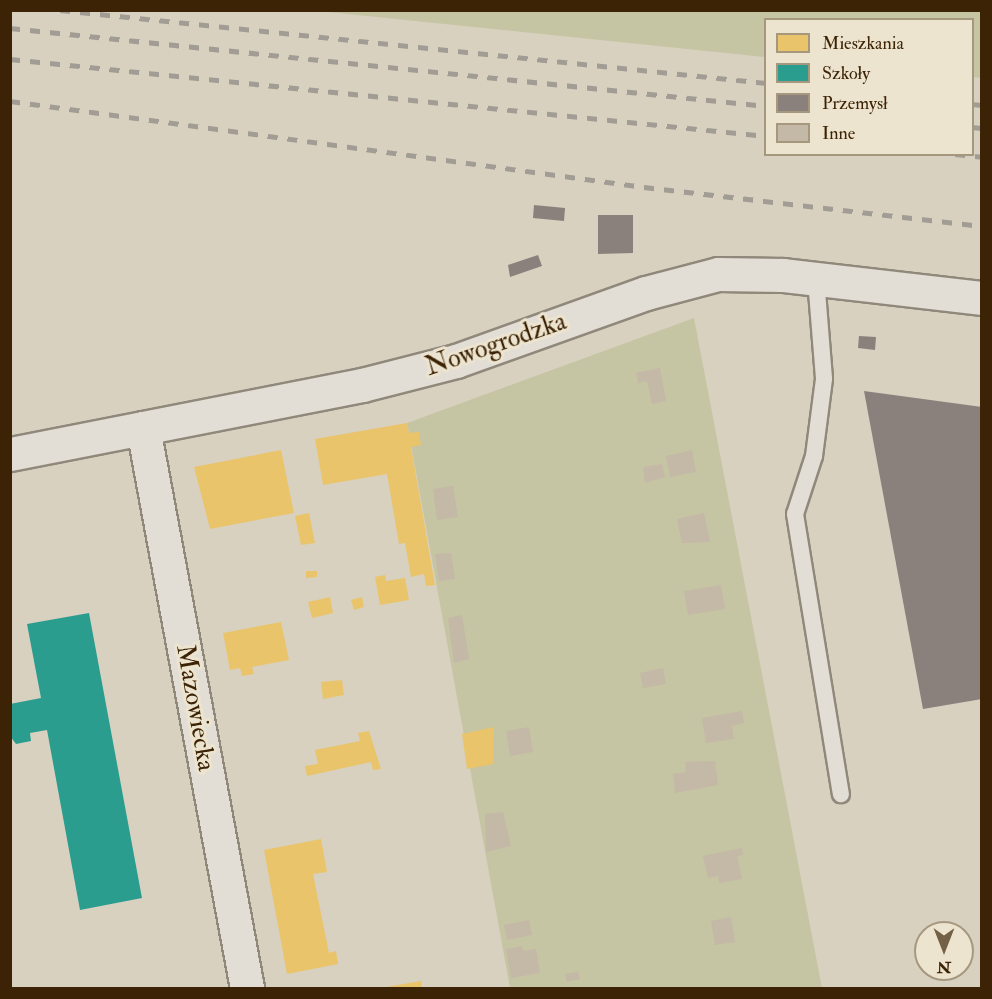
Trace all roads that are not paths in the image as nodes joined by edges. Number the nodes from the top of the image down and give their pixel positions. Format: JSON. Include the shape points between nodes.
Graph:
{"nodes":[{"id":1,"x":816,"y":279,"type":"junction"},
{"id":2,"x":981,"y":298,"type":"edge"},
{"id":3,"x":143,"y":428,"type":"junction"},
{"id":4,"x":10,"y":454,"type":"edge"},
{"id":5,"x":841,"y":794,"type":"dead end"},
{"id":6,"x":247,"y":988,"type":"edge"}],
"edges":[{"from":1,"to":2,"type":"street","name":"Nowogrodzka"},
{"from":1,"to":3,"type":"street","name":"Nowogrodzka","via":[[718,274],[646,292],[456,361]]},
{"from":1,"to":5,"type":"lane","via":[[824,379],[814,456],[795,514]]},
{"from":3,"to":4,"type":"street","name":"Nowogrodzka"},
{"from":3,"to":6,"type":"street","name":"Mazowiecka"}]}
